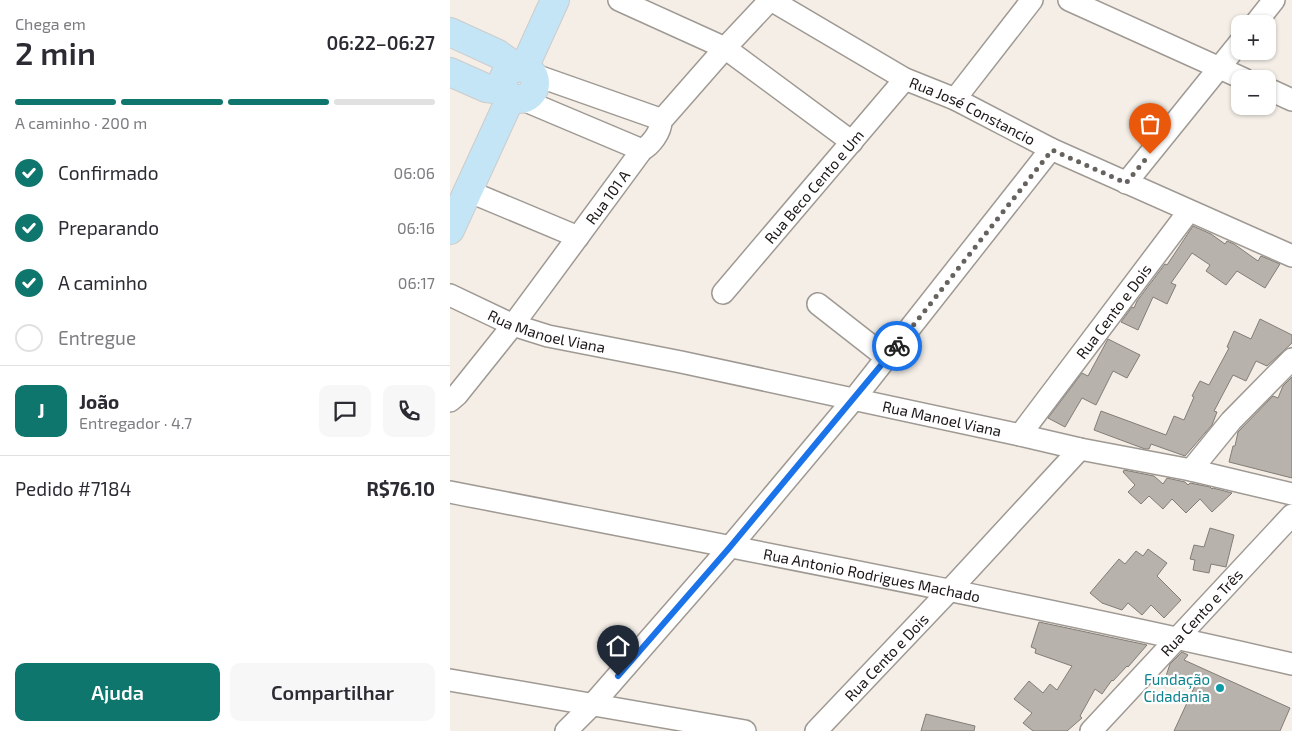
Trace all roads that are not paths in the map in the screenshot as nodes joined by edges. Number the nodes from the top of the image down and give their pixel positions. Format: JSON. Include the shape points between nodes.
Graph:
{"nodes":[{"id":1,"x":555,"y":0,"type":"edge"},
{"id":2,"x":619,"y":0,"type":"edge"},
{"id":3,"x":770,"y":0,"type":"edge"},
{"id":4,"x":1032,"y":0,"type":"edge"},
{"id":5,"x":1069,"y":0,"type":"edge"},
{"id":6,"x":1274,"y":0,"type":"edge"},
{"id":7,"x":1262,"y":15,"type":"edge"},
{"id":8,"x":450,"y":32,"type":"edge"},
{"id":9,"x":725,"y":48,"type":"junction"},
{"id":10,"x":1231,"y":53,"type":"edge"},
{"id":11,"x":1219,"y":68,"type":"junction"},
{"id":12,"x":450,"y":72,"type":"edge"},
{"id":13,"x":1231,"y":73,"type":"edge"},
{"id":14,"x":905,"y":79,"type":"junction"},
{"id":15,"x":518,"y":83,"type":"junction"},
{"id":16,"x":1276,"y":93,"type":"edge"},
{"id":17,"x":955,"y":99,"type":"junction"},
{"id":18,"x":1292,"y":100,"type":"edge"},
{"id":19,"x":661,"y":121,"type":"junction"},
{"id":20,"x":852,"y":142,"type":"junction"},
{"id":21,"x":642,"y":150,"type":"junction"},
{"id":22,"x":1052,"y":150,"type":"junction"},
{"id":23,"x":1126,"y":183,"type":"junction"},
{"id":24,"x":468,"y":191,"type":"junction"},
{"id":25,"x":1189,"y":211,"type":"junction"},
{"id":26,"x":450,"y":230,"type":"edge"},
{"id":27,"x":578,"y":237,"type":"junction"},
{"id":28,"x":1292,"y":256,"type":"edge"},
{"id":29,"x":723,"y":293,"type":"dead end"},
{"id":30,"x":450,"y":295,"type":"edge"},
{"id":31,"x":818,"y":304,"type":"dead end"},
{"id":32,"x":513,"y":326,"type":"junction"},
{"id":33,"x":887,"y":358,"type":"junction"},
{"id":34,"x":1292,"y":359,"type":"edge"},
{"id":35,"x":854,"y":399,"type":"junction"},
{"id":36,"x":450,"y":402,"type":"edge"},
{"id":37,"x":1020,"y":435,"type":"junction"},
{"id":38,"x":1080,"y":449,"type":"junction"},
{"id":39,"x":1191,"y":470,"type":"junction"},
{"id":40,"x":450,"y":492,"type":"edge"},
{"id":41,"x":1292,"y":494,"type":"edge"},
{"id":42,"x":1292,"y":515,"type":"edge"},
{"id":43,"x":730,"y":547,"type":"junction"},
{"id":44,"x":949,"y":591,"type":"junction"},
{"id":45,"x":1178,"y":638,"type":"junction"},
{"id":46,"x":1292,"y":664,"type":"edge"},
{"id":47,"x":450,"y":680,"type":"edge"},
{"id":48,"x":593,"y":704,"type":"junction"},
{"id":49,"x":566,"y":731,"type":"edge"},
{"id":50,"x":745,"y":731,"type":"edge"},
{"id":51,"x":816,"y":731,"type":"edge"},
{"id":52,"x":1091,"y":731,"type":"edge"}],
"edges":[{"from":1,"to":15,"type":"main road"},
{"from":2,"to":9,"type":"street"},
{"from":3,"to":9,"type":"street","name":"Rua 101 A"},
{"from":3,"to":14,"type":"street","name":"Rua José Constancio"},
{"from":4,"to":17,"type":"street"},
{"from":5,"to":11,"type":"street"},
{"from":6,"to":7,"type":"street"},
{"from":8,"to":15,"type":"main road","via":[[498,54]]},
{"from":9,"to":19,"type":"street","name":"Rua 101 A"},
{"from":9,"to":20,"type":"street"},
{"from":10,"to":11,"type":"street"},
{"from":11,"to":13,"type":"street"},
{"from":11,"to":23,"type":"street"},
{"from":12,"to":15,"type":"main road","via":[[486,88]]},
{"from":14,"to":17,"type":"street","name":"Rua José Constancio"},
{"from":14,"to":20,"type":"street","name":"Rua Beco Cento e Um"},
{"from":15,"to":19,"type":"street"},
{"from":15,"to":21,"type":"street"},
{"from":15,"to":24,"type":"main road"},
{"from":16,"to":18,"type":"street"},
{"from":17,"to":22,"type":"street","name":"Rua José Constancio"},
{"from":19,"to":21,"type":"street","name":"Rua 101 A","via":[[660,129]]},
{"from":20,"to":29,"type":"street","name":"Rua Beco Cento e Um"},
{"from":21,"to":27,"type":"street","name":"Rua 101 A"},
{"from":22,"to":23,"type":"street","name":"Rua José Constancio"},
{"from":22,"to":33,"type":"street"},
{"from":23,"to":25,"type":"street","name":"Rua José Constancio"},
{"from":24,"to":26,"type":"main road"},
{"from":24,"to":27,"type":"street"},
{"from":25,"to":28,"type":"street","name":"Rua José Constancio"},
{"from":25,"to":37,"type":"street","name":"Rua Cento e Dois"},
{"from":27,"to":32,"type":"street","name":"Rua 101 A"},
{"from":30,"to":32,"type":"street","name":"Rua Manoel Viana"},
{"from":31,"to":33,"type":"street"},
{"from":32,"to":35,"type":"street","name":"Rua Manoel Viana"},
{"from":32,"to":36,"type":"street","name":"Rua 101 A"},
{"from":33,"to":35,"type":"street"},
{"from":34,"to":39,"type":"street","via":[[1231,421]]},
{"from":35,"to":37,"type":"street","name":"Rua Manoel Viana"},
{"from":35,"to":43,"type":"street"},
{"from":37,"to":38,"type":"street","name":"Rua Manoel Viana"},
{"from":38,"to":39,"type":"street","name":"Rua Manoel Viana"},
{"from":38,"to":44,"type":"street","name":"Rua Cento e Dois"},
{"from":39,"to":41,"type":"street","name":"Rua Manoel Viana"},
{"from":40,"to":43,"type":"street","name":"Rua Antonio Rodrigues Machado"},
{"from":42,"to":45,"type":"street","name":"Rua Cento e Três"},
{"from":43,"to":44,"type":"street","name":"Rua Antonio Rodrigues Machado"},
{"from":43,"to":48,"type":"street"},
{"from":44,"to":45,"type":"street","name":"Rua Antonio Rodrigues Machado"},
{"from":44,"to":51,"type":"street","name":"Rua Cento e Dois"},
{"from":45,"to":46,"type":"street","name":"Rua Antonio Rodrigues Machado"},
{"from":45,"to":52,"type":"street","name":"Rua Cento e Três"},
{"from":47,"to":48,"type":"street"},
{"from":48,"to":49,"type":"street"},
{"from":48,"to":50,"type":"street"}]}
